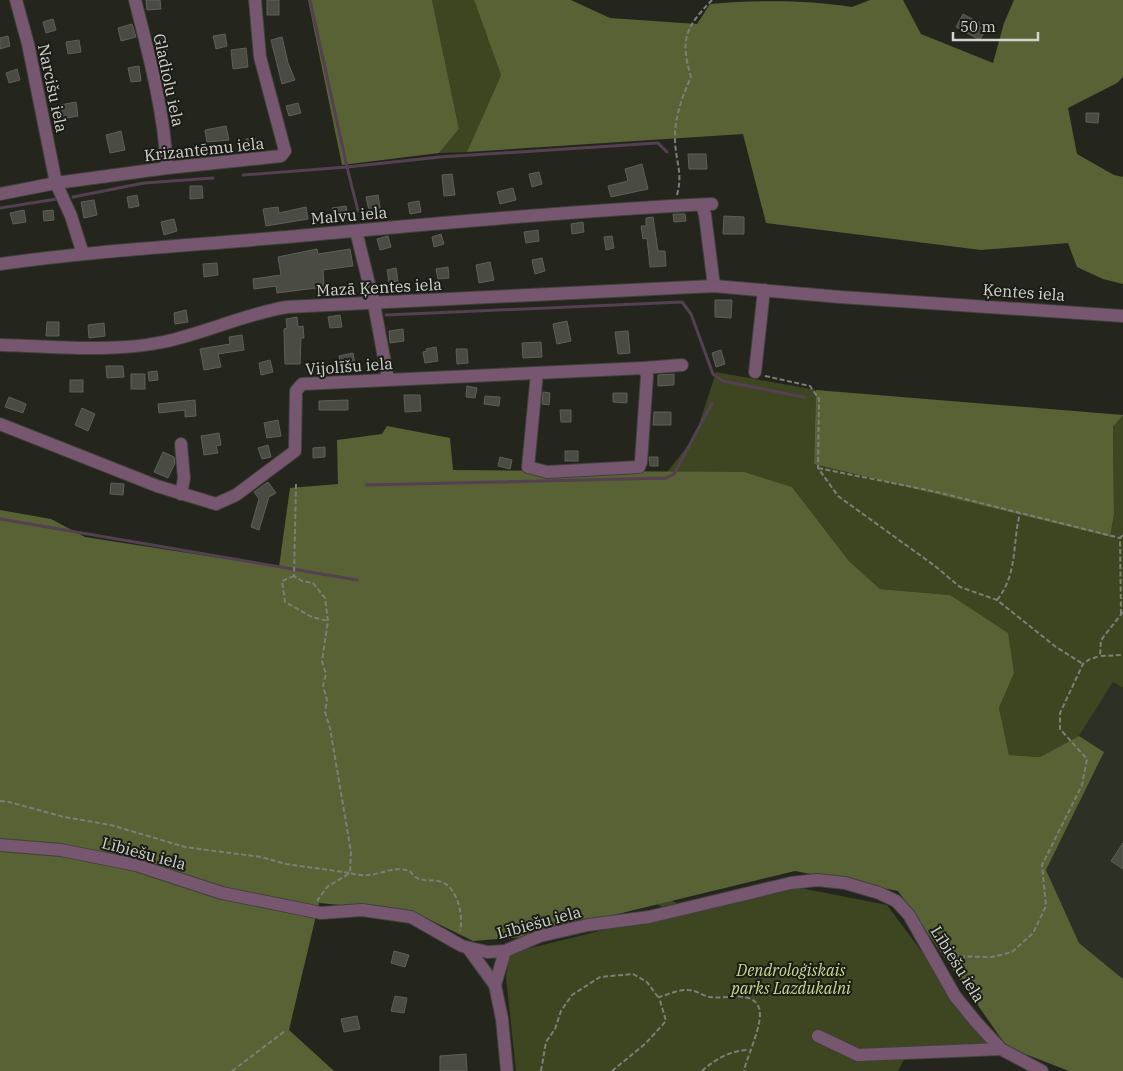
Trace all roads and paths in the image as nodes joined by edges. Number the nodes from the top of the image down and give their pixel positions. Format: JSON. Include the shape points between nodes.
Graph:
{"nodes":[{"id":1,"x":16,"y":0,"type":"edge"},
{"id":2,"x":135,"y":0,"type":"edge"},
{"id":3,"x":255,"y":0,"type":"edge"},
{"id":4,"x":712,"y":0,"type":"edge"},
{"id":5,"x":167,"y":168,"type":"junction"},
{"id":6,"x":56,"y":183,"type":"junction"},
{"id":7,"x":0,"y":194,"type":"edge"},
{"id":8,"x":675,"y":205,"type":"junction"},
{"id":9,"x":356,"y":231,"type":"junction"},
{"id":10,"x":83,"y":254,"type":"junction"},
{"id":11,"x":0,"y":264,"type":"edge"},
{"id":12,"x":714,"y":286,"type":"junction"},
{"id":13,"x":764,"y":290,"type":"junction"},
{"id":14,"x":374,"y":304,"type":"junction"},
{"id":15,"x":1123,"y":316,"type":"edge"},
{"id":16,"x":0,"y":346,"type":"edge"},
{"id":17,"x":682,"y":365,"type":"dead end"},
{"id":18,"x":644,"y":368,"type":"junction"},
{"id":19,"x":756,"y":372,"type":"joint"},
{"id":20,"x":537,"y":373,"type":"junction"},
{"id":21,"x":388,"y":379,"type":"junction"},
{"id":22,"x":0,"y":424,"type":"edge"},
{"id":23,"x":181,"y":444,"type":"dead end"},
{"id":24,"x":818,"y":468,"type":"junction"},
{"id":25,"x":296,"y":484,"type":"dead end"},
{"id":26,"x":181,"y":494,"type":"junction"},
{"id":27,"x":1020,"y":513,"type":"junction"},
{"id":28,"x":1123,"y":536,"type":"edge"},
{"id":29,"x":1120,"y":538,"type":"junction"},
{"id":30,"x":294,"y":574,"type":"junction"},
{"id":31,"x":997,"y":600,"type":"junction"},
{"id":32,"x":1122,"y":613,"type":"edge"},
{"id":33,"x":328,"y":620,"type":"junction"},
{"id":34,"x":1123,"y":655,"type":"edge"},
{"id":35,"x":1100,"y":656,"type":"junction"},
{"id":36,"x":1083,"y":664,"type":"junction"},
{"id":37,"x":0,"y":802,"type":"edge"},
{"id":38,"x":0,"y":845,"type":"edge"},
{"id":39,"x":350,"y":873,"type":"junction"},
{"id":40,"x":310,"y":911,"type":"junction"},
{"id":41,"x":454,"y":942,"type":"junction"},
{"id":42,"x":468,"y":948,"type":"junction"},
{"id":43,"x":505,"y":951,"type":"junction"},
{"id":44,"x":930,"y":955,"type":"junction"},
{"id":45,"x":495,"y":985,"type":"junction"},
{"id":46,"x":659,"y":997,"type":"junction"},
{"id":47,"x":286,"y":1031,"type":"dead end"},
{"id":48,"x":818,"y":1036,"type":"dead end"},
{"id":49,"x":1001,"y":1049,"type":"junction"},
{"id":50,"x":749,"y":1050,"type":"junction"},
{"id":51,"x":232,"y":1071,"type":"edge"},
{"id":52,"x":507,"y":1071,"type":"edge"},
{"id":53,"x":540,"y":1071,"type":"edge"},
{"id":54,"x":612,"y":1071,"type":"edge"},
{"id":55,"x":702,"y":1071,"type":"edge"},
{"id":56,"x":744,"y":1071,"type":"edge"},
{"id":57,"x":1042,"y":1071,"type":"edge"}],
"edges":[{"from":1,"to":6,"type":"street","name":"Narcišu iela"},
{"from":2,"to":5,"type":"street","name":"Gladiolu iela","via":[[157,98]]},
{"from":3,"to":5,"type":"street","name":"Krizantēmu iela","via":[[260,57],[285,151],[274,159]]},
{"from":4,"to":8,"type":"path","via":[[688,29],[684,53],[691,77],[680,100],[675,140],[681,180]]},
{"from":5,"to":6,"type":"street","name":"Krizantēmu iela"},
{"from":6,"to":7,"type":"street","name":"Krizantēmu iela"},
{"from":6,"to":10,"type":"street","name":"Narcišu iela"},
{"from":8,"to":9,"type":"street","name":"Malvu iela"},
{"from":8,"to":12,"type":"street","name":"Malvu iela","via":[[707,205],[705,215]]},
{"from":9,"to":10,"type":"street","name":"Malvu iela"},
{"from":9,"to":14,"type":"street"},
{"from":10,"to":11,"type":"street","name":"Malvu iela"},
{"from":12,"to":13,"type":"street","name":"Mazā Ķentes iela"},
{"from":12,"to":14,"type":"street","name":"Mazā Ķentes iela"},
{"from":13,"to":15,"type":"street","name":"Ķentes iela"},
{"from":13,"to":19,"type":"street"},
{"from":14,"to":16,"type":"street","name":"Mazā Ķentes iela","via":[[271,309],[208,330],[144,345],[81,348]]},
{"from":14,"to":21,"type":"street"},
{"from":17,"to":18,"type":"street","name":"Vijolīšu iela"},
{"from":18,"to":20,"type":"street","name":"Vijolīšu iela"},
{"from":18,"to":20,"type":"street","via":[[647,376],[639,467],[547,472],[528,467]]},
{"from":19,"to":24,"type":"path","via":[[765,377],[810,386],[819,399]]},
{"from":20,"to":21,"type":"street","name":"Vijolīšu iela"},
{"from":21,"to":26,"type":"street","name":"Vijolīšu iela","via":[[299,385],[296,391],[295,451],[290,456],[216,504]]},
{"from":22,"to":26,"type":"street","name":"Vijolīšu iela"},
{"from":23,"to":26,"type":"street","via":[[184,478]]},
{"from":24,"to":27,"type":"path"},
{"from":24,"to":31,"type":"path","via":[[838,496],[960,587]]},
{"from":25,"to":30,"type":"path"},
{"from":27,"to":29,"type":"path"},
{"from":27,"to":31,"type":"path","via":[[1012,557],[1014,567],[1007,588]]},
{"from":28,"to":29,"type":"path"},
{"from":29,"to":32,"type":"path"},
{"from":30,"to":33,"type":"path","via":[[302,581],[313,583],[325,598]]},
{"from":30,"to":33,"type":"path","via":[[282,581],[285,602],[312,617]]},
{"from":31,"to":36,"type":"path"},
{"from":32,"to":35,"type":"path","via":[[1101,640]]},
{"from":33,"to":39,"type":"path","via":[[322,662],[326,674],[322,686],[327,700],[325,712],[351,852]]},
{"from":34,"to":35,"type":"path"},
{"from":35,"to":36,"type":"path"},
{"from":36,"to":44,"type":"path","via":[[1060,713],[1060,729],[1087,759],[1086,773],[1042,865],[1046,906],[1033,933],[1012,952],[992,957]]},
{"from":37,"to":39,"type":"path","via":[[111,825],[185,847]]},
{"from":38,"to":40,"type":"street","name":"Lībiešu iela","via":[[61,850],[136,865],[222,893]]},
{"from":39,"to":40,"type":"path","via":[[327,887]]},
{"from":39,"to":41,"type":"path","via":[[364,877],[401,868],[410,871],[415,878],[439,881],[456,898],[462,922]]},
{"from":40,"to":41,"type":"street","name":"Lībiešu iela","via":[[362,910],[411,917]]},
{"from":41,"to":42,"type":"street","name":"Lībiešu iela"},
{"from":42,"to":43,"type":"street","name":"Lībiešu iela"},
{"from":42,"to":45,"type":"street"},
{"from":43,"to":44,"type":"street","name":"Lībiešu iela","via":[[540,936],[588,925],[650,917],[791,883],[817,880],[845,883],[896,901],[909,915]]},
{"from":43,"to":45,"type":"street"},
{"from":44,"to":49,"type":"street","name":"Lībiešu iela","via":[[955,996]]},
{"from":45,"to":52,"type":"street"},
{"from":46,"to":50,"type":"path","via":[[689,990],[710,998],[752,1000],[760,1010],[760,1018]]},
{"from":46,"to":53,"type":"path","via":[[646,982],[633,974],[600,977],[572,995],[561,1011],[546,1042]]},
{"from":46,"to":54,"type":"path","via":[[666,1021],[646,1043]]},
{"from":47,"to":51,"type":"path"},
{"from":48,"to":49,"type":"street","via":[[858,1054]]},
{"from":49,"to":57,"type":"street","name":"Lībiešu iela"},
{"from":50,"to":55,"type":"path","via":[[740,1050],[712,1061]]},
{"from":50,"to":56,"type":"path"}]}
